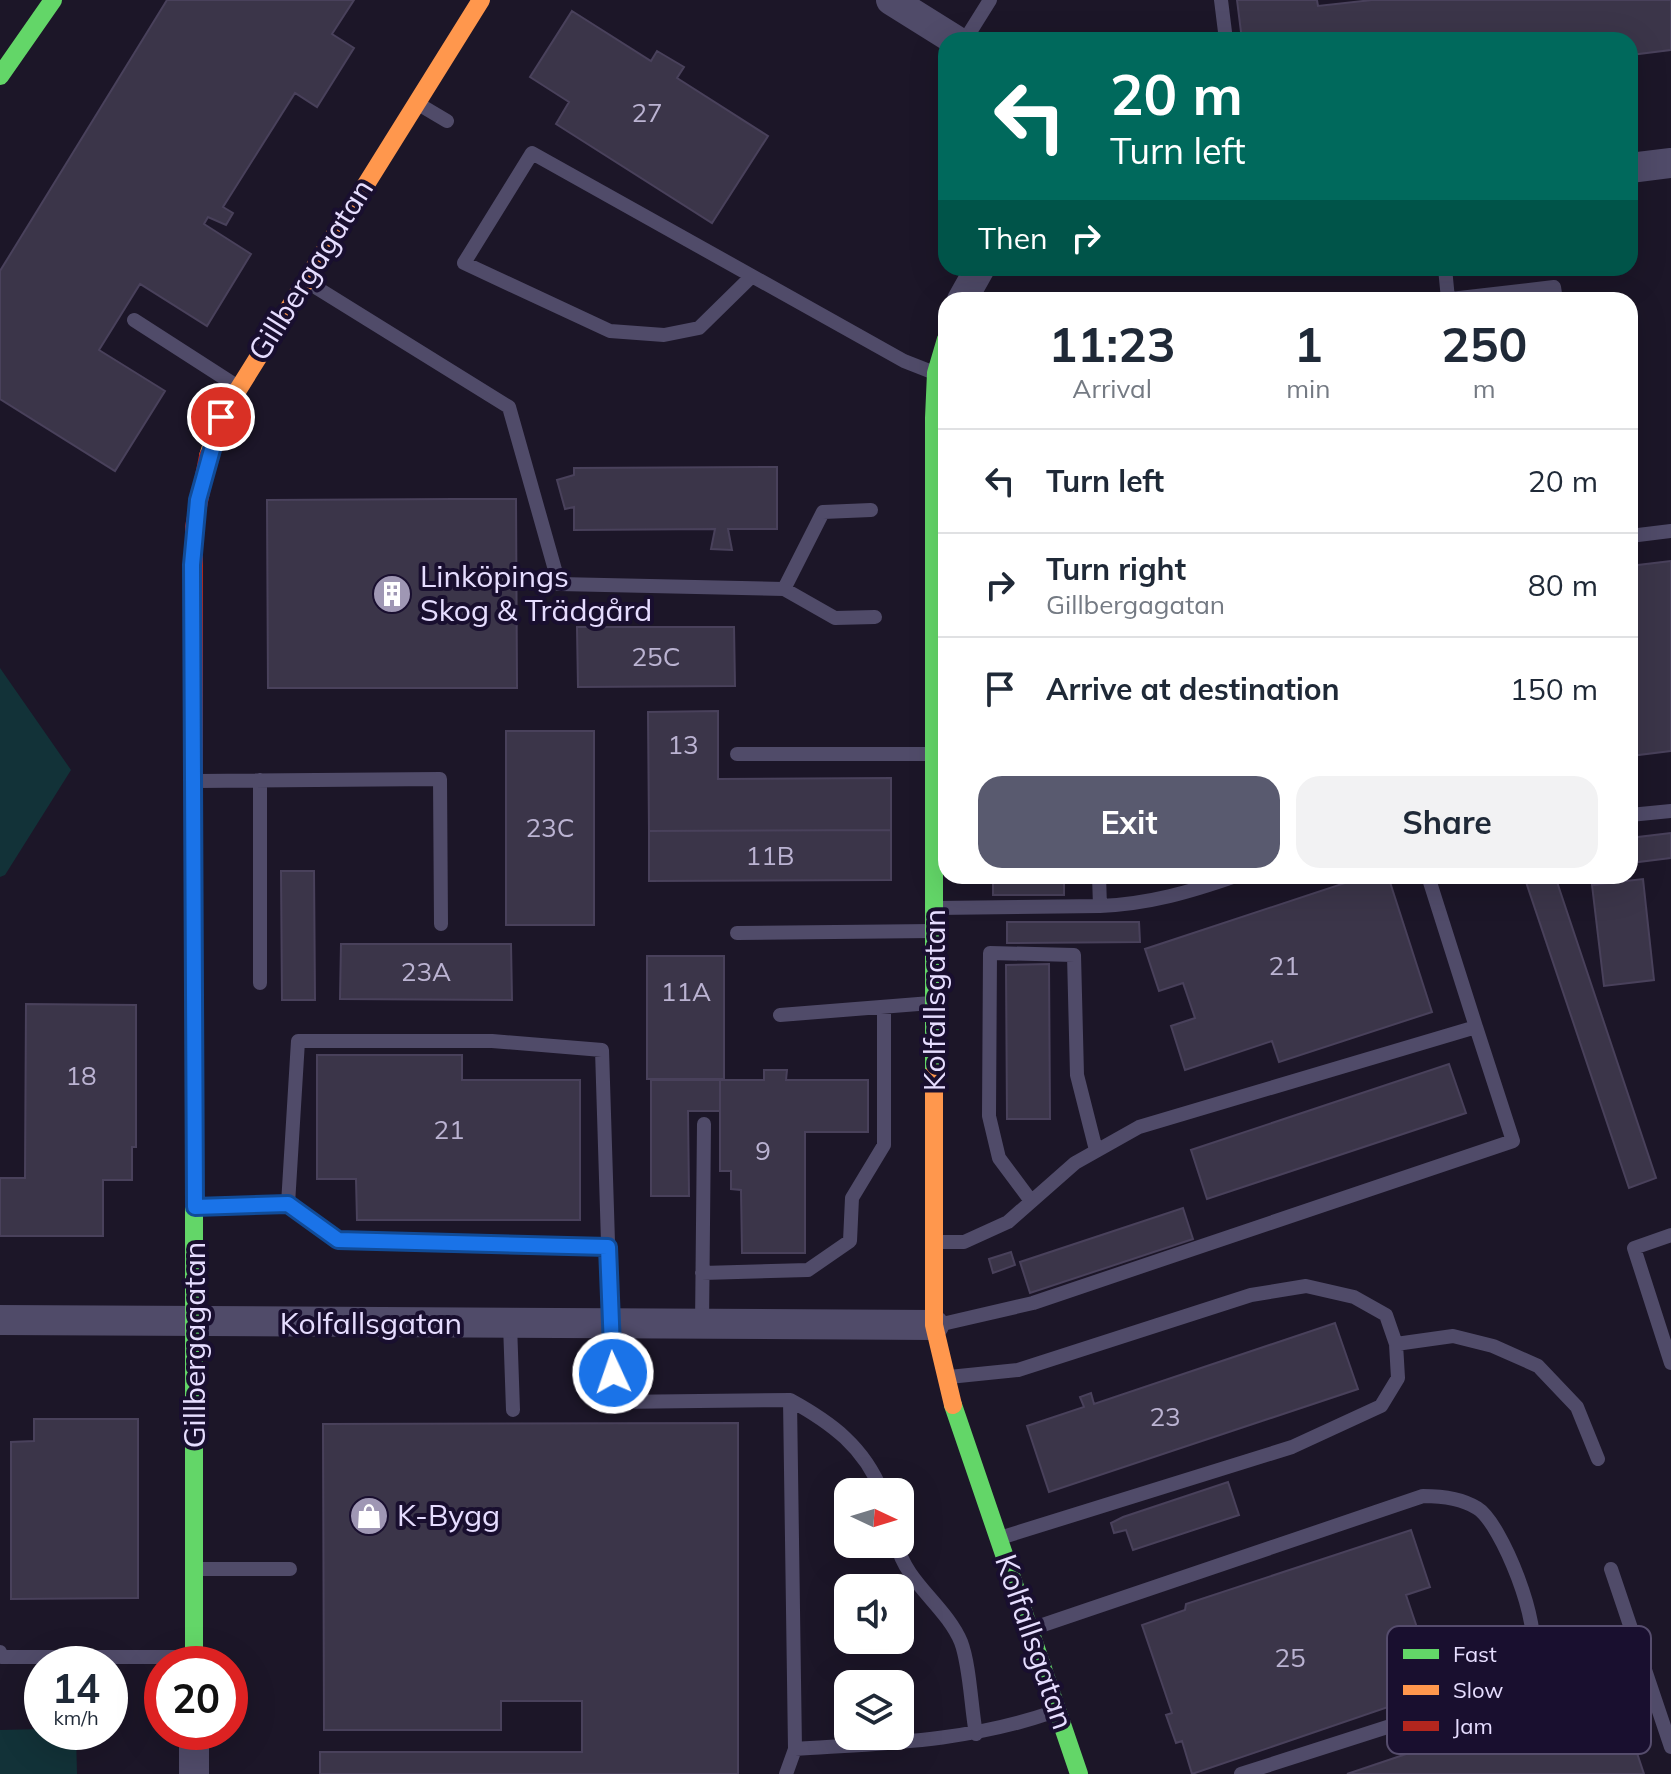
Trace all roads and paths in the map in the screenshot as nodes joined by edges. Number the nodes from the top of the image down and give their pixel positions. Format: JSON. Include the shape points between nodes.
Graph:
{"nodes":[{"id":1,"x":53,"y":0,"type":"edge"},
{"id":2,"x":481,"y":0,"type":"edge"},
{"id":3,"x":891,"y":0,"type":"edge"},
{"id":4,"x":990,"y":0,"type":"edge"},
{"id":5,"x":1221,"y":0,"type":"edge"},
{"id":6,"x":942,"y":32,"type":"edge"},
{"id":7,"x":970,"y":32,"type":"edge"},
{"id":8,"x":1225,"y":32,"type":"edge"},
{"id":9,"x":0,"y":76,"type":"edge"},
{"id":10,"x":416,"y":103,"type":"junction"},
{"id":11,"x":447,"y":121,"type":"dead end"},
{"id":12,"x":1671,"y":163,"type":"edge"},
{"id":13,"x":1638,"y":167,"type":"edge"},
{"id":14,"x":752,"y":276,"type":"junction"},
{"id":15,"x":306,"y":281,"type":"junction"},
{"id":16,"x":1510,"y":292,"type":"edge"},
{"id":17,"x":1555,"y":292,"type":"edge"},
{"id":18,"x":134,"y":320,"type":"dead end"},
{"id":19,"x":938,"y":366,"type":"edge"},
{"id":20,"x":936,"y":373,"type":"junction"},
{"id":21,"x":238,"y":387,"type":"junction"},
{"id":22,"x":871,"y":510,"type":"dead end"},
{"id":23,"x":1671,"y":531,"type":"edge"},
{"id":24,"x":1638,"y":535,"type":"edge"},
{"id":25,"x":784,"y":589,"type":"junction"},
{"id":26,"x":875,"y":617,"type":"dead end"},
{"id":27,"x":737,"y":754,"type":"dead end"},
{"id":28,"x":936,"y":754,"type":"junction"},
{"id":29,"x":260,"y":780,"type":"junction"},
{"id":30,"x":194,"y":781,"type":"junction"},
{"id":31,"x":1671,"y":811,"type":"edge"},
{"id":32,"x":1638,"y":814,"type":"edge"},
{"id":33,"x":1099,"y":884,"type":"edge"},
{"id":34,"x":1213,"y":884,"type":"edge"},
{"id":35,"x":1431,"y":884,"type":"edge"},
{"id":36,"x":1100,"y":906,"type":"junction"},
{"id":37,"x":936,"y":908,"type":"junction"},
{"id":38,"x":441,"y":924,"type":"dead end"},
{"id":39,"x":936,"y":931,"type":"junction"},
{"id":40,"x":737,"y":933,"type":"dead end"},
{"id":41,"x":260,"y":983,"type":"dead end"},
{"id":42,"x":936,"y":1003,"type":"junction"},
{"id":43,"x":884,"y":1007,"type":"junction"},
{"id":44,"x":780,"y":1015,"type":"dead end"},
{"id":45,"x":1476,"y":1027,"type":"junction"},
{"id":46,"x":704,"y":1124,"type":"dead end"},
{"id":47,"x":1096,"y":1150,"type":"junction"},
{"id":48,"x":1031,"y":1201,"type":"junction"},
{"id":49,"x":288,"y":1204,"type":"junction"},
{"id":50,"x":195,"y":1207,"type":"junction"},
{"id":51,"x":1671,"y":1235,"type":"edge"},
{"id":52,"x":934,"y":1242,"type":"junction"},
{"id":53,"x":608,"y":1247,"type":"junction"},
{"id":54,"x":702,"y":1273,"type":"junction"},
{"id":55,"x":0,"y":1320,"type":"edge"},
{"id":56,"x":195,"y":1323,"type":"junction"},
{"id":57,"x":510,"y":1324,"type":"junction"},
{"id":58,"x":610,"y":1324,"type":"junction"},
{"id":59,"x":702,"y":1325,"type":"junction"},
{"id":60,"x":934,"y":1325,"type":"junction"},
{"id":61,"x":1396,"y":1344,"type":"junction"},
{"id":62,"x":1671,"y":1363,"type":"edge"},
{"id":63,"x":944,"y":1378,"type":"junction"},
{"id":64,"x":790,"y":1400,"type":"junction"},
{"id":65,"x":513,"y":1410,"type":"dead end"},
{"id":66,"x":1598,"y":1459,"type":"dead end"},
{"id":67,"x":876,"y":1478,"type":"edge"},
{"id":68,"x":999,"y":1539,"type":"junction"},
{"id":69,"x":900,"y":1558,"type":"edge"},
{"id":70,"x":194,"y":1569,"type":"junction"},
{"id":71,"x":290,"y":1569,"type":"dead end"},
{"id":72,"x":1611,"y":1569,"type":"dead end"},
{"id":73,"x":1530,"y":1626,"type":"edge"},
{"id":74,"x":1630,"y":1626,"type":"edge"},
{"id":75,"x":1030,"y":1630,"type":"junction"},
{"id":76,"x":194,"y":1646,"type":"edge"},
{"id":77,"x":0,"y":1652,"type":"edge"},
{"id":78,"x":144,"y":1659,"type":"edge"},
{"id":79,"x":1651,"y":1688,"type":"edge"},
{"id":80,"x":1057,"y":1710,"type":"junction"},
{"id":81,"x":1387,"y":1727,"type":"edge"},
{"id":82,"x":976,"y":1734,"type":"junction"},
{"id":83,"x":1671,"y":1747,"type":"edge"},
{"id":84,"x":795,"y":1749,"type":"junction"},
{"id":85,"x":194,"y":1750,"type":"edge"},
{"id":86,"x":194,"y":1774,"type":"edge"},
{"id":87,"x":786,"y":1774,"type":"edge"},
{"id":88,"x":1079,"y":1774,"type":"edge"},
{"id":89,"x":1241,"y":1774,"type":"edge"}],
"edges":[{"from":1,"to":9,"type":"street"},
{"from":2,"to":10,"type":"street","name":"Gillbergagatan"},
{"from":3,"to":6,"type":"street"},
{"from":4,"to":7,"type":"lane"},
{"from":5,"to":8,"type":"lane"},
{"from":10,"to":11,"type":"lane"},
{"from":10,"to":15,"type":"street","name":"Gillbergagatan"},
{"from":12,"to":13,"type":"street"},
{"from":14,"to":14,"type":"lane","via":[[532,153],[464,263],[610,331],[664,335],[699,328]]},
{"from":14,"to":20,"type":"lane","via":[[904,361]]},
{"from":15,"to":21,"type":"street","name":"Gillbergagatan"},
{"from":15,"to":25,"type":"lane","via":[[509,407],[559,584]]},
{"from":16,"to":17,"type":"lane","via":[[1554,287]]},
{"from":18,"to":21,"type":"lane"},
{"from":19,"to":20,"type":"street","name":"Kolfallsgatan"},
{"from":20,"to":28,"type":"street","name":"Kolfallsgatan"},
{"from":21,"to":30,"type":"street","name":"Gillbergagatan","via":[[207,459],[194,527]]},
{"from":22,"to":25,"type":"lane","via":[[823,512]]},
{"from":23,"to":24,"type":"lane"},
{"from":25,"to":26,"type":"lane","via":[[835,618]]},
{"from":27,"to":28,"type":"lane"},
{"from":28,"to":37,"type":"street","name":"Kolfallsgatan"},
{"from":29,"to":30,"type":"lane"},
{"from":29,"to":38,"type":"lane","via":[[440,779]]},
{"from":29,"to":41,"type":"lane"},
{"from":30,"to":50,"type":"street","name":"Gillbergagatan"},
{"from":31,"to":32,"type":"lane"},
{"from":33,"to":36,"type":"lane"},
{"from":34,"to":36,"type":"lane","via":[[1174,898]]},
{"from":35,"to":45,"type":"lane"},
{"from":36,"to":37,"type":"lane"},
{"from":37,"to":39,"type":"street","name":"Kolfallsgatan"},
{"from":39,"to":40,"type":"lane"},
{"from":39,"to":42,"type":"street","name":"Kolfallsgatan"},
{"from":42,"to":43,"type":"lane"},
{"from":42,"to":52,"type":"street","name":"Kolfallsgatan"},
{"from":43,"to":44,"type":"lane"},
{"from":43,"to":54,"type":"lane","via":[[884,1145],[852,1198],[850,1241],[808,1270]]},
{"from":45,"to":47,"type":"lane","via":[[1139,1127]]},
{"from":45,"to":60,"type":"lane","via":[[1513,1141],[1033,1303]]},
{"from":46,"to":54,"type":"lane"},
{"from":47,"to":48,"type":"lane"},
{"from":47,"to":48,"type":"lane","via":[[1077,1075],[1074,955],[990,953],[989,1116],[999,1158]]},
{"from":48,"to":52,"type":"lane","via":[[1008,1222],[964,1242]]},
{"from":49,"to":50,"type":"lane"},
{"from":49,"to":53,"type":"lane","via":[[338,1240]]},
{"from":49,"to":53,"type":"lane","via":[[298,1041],[492,1041],[602,1050]]},
{"from":50,"to":56,"type":"street","name":"Gillbergagatan"},
{"from":51,"to":62,"type":"lane","via":[[1634,1248]]},
{"from":52,"to":60,"type":"street","name":"Kolfallsgatan"},
{"from":53,"to":58,"type":"lane"},
{"from":54,"to":59,"type":"lane"},
{"from":55,"to":56,"type":"street","name":"Kolfallsgatan"},
{"from":56,"to":57,"type":"street","name":"Kolfallsgatan"},
{"from":56,"to":70,"type":"street","name":"Gillbergagatan"},
{"from":57,"to":58,"type":"street","name":"Kolfallsgatan"},
{"from":57,"to":65,"type":"lane"},
{"from":58,"to":59,"type":"street","name":"Kolfallsgatan"},
{"from":58,"to":64,"type":"lane","via":[[613,1402]]},
{"from":59,"to":60,"type":"street","name":"Kolfallsgatan"},
{"from":60,"to":63,"type":"street","name":"Kolfallsgatan"},
{"from":61,"to":63,"type":"lane","via":[[1386,1315],[1354,1297],[1306,1286],[1251,1295],[1018,1370]]},
{"from":61,"to":66,"type":"lane","via":[[1453,1336],[1538,1366],[1577,1407]]},
{"from":61,"to":68,"type":"lane","via":[[1398,1378],[1381,1406],[1292,1447]]},
{"from":63,"to":68,"type":"street","name":"Kolfallsgatan"},
{"from":64,"to":67,"type":"lane","via":[[826,1419],[871,1464]]},
{"from":64,"to":84,"type":"lane"},
{"from":68,"to":75,"type":"street","name":"Kolfallsgatan"},
{"from":69,"to":82,"type":"lane","via":[[961,1642]]},
{"from":70,"to":71,"type":"lane"},
{"from":70,"to":76,"type":"street","name":"Gillbergagatan"},
{"from":72,"to":74,"type":"lane"},
{"from":73,"to":75,"type":"lane","via":[[1502,1537],[1479,1508],[1447,1496],[1423,1496]]},
{"from":75,"to":80,"type":"street","name":"Kolfallsgatan"},
{"from":77,"to":78,"type":"lane","via":[[2,1657]]},
{"from":79,"to":83,"type":"lane"},
{"from":80,"to":82,"type":"lane"},
{"from":80,"to":88,"type":"street","name":"Kolfallsgatan"},
{"from":81,"to":89,"type":"lane"},
{"from":82,"to":84,"type":"lane","via":[[918,1743]]},
{"from":84,"to":87,"type":"lane"},
{"from":85,"to":86,"type":"street"}]}
